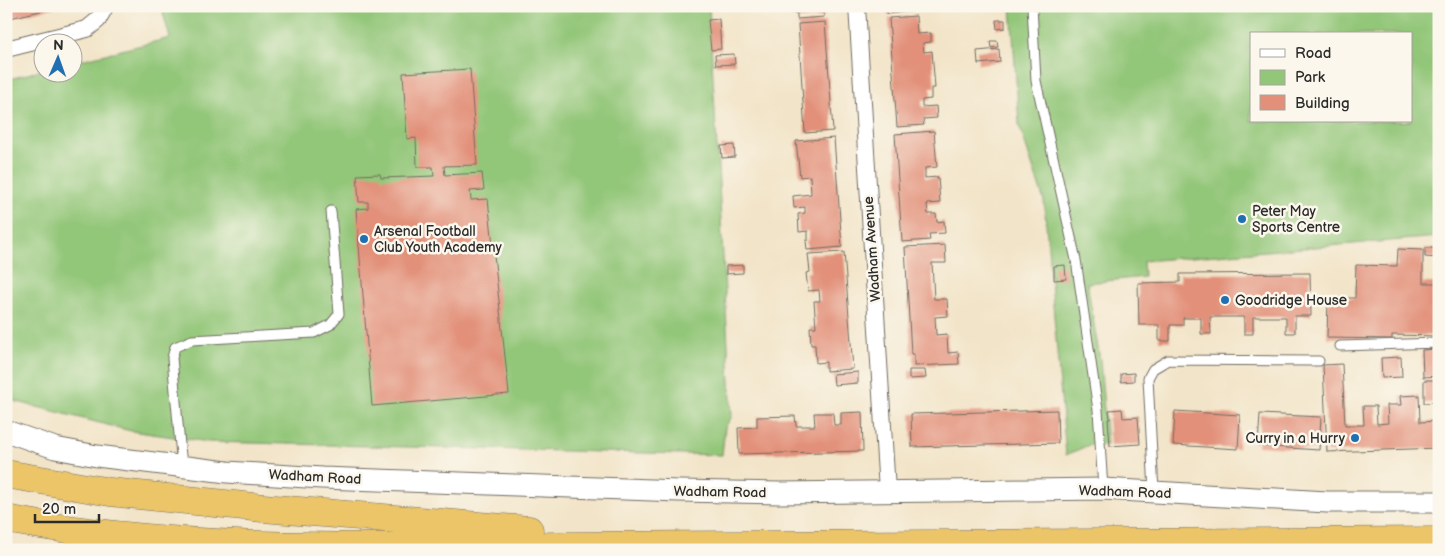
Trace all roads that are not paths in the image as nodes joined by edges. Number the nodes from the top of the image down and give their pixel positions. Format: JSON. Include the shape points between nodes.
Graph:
{"nodes":[{"id":1,"x":104,"y":6,"type":"edge"},
{"id":2,"x":857,"y":6,"type":"edge"},
{"id":3,"x":1032,"y":6,"type":"edge"},
{"id":4,"x":6,"y":49,"type":"edge"},
{"id":5,"x":331,"y":211,"type":"dead end"},
{"id":6,"x":1439,"y":343,"type":"edge"},
{"id":7,"x":1340,"y":346,"type":"dead end"},
{"id":8,"x":1319,"y":360,"type":"dead end"},
{"id":9,"x":6,"y":431,"type":"edge"},
{"id":10,"x":182,"y":467,"type":"junction"},
{"id":11,"x":6,"y":474,"type":"edge"},
{"id":12,"x":1103,"y":489,"type":"junction"},
{"id":13,"x":887,"y":491,"type":"junction"},
{"id":14,"x":1154,"y":492,"type":"junction"},
{"id":15,"x":1439,"y":502,"type":"edge"},
{"id":16,"x":6,"y":519,"type":"edge"},
{"id":17,"x":1439,"y":540,"type":"edge"},
{"id":18,"x":732,"y":546,"type":"junction"}],
"edges":[{"from":1,"to":4,"type":"street","via":[[98,20],[87,29]]},
{"from":2,"to":13,"type":"street","name":"Wadham Avenue"},
{"from":3,"to":12,"type":"lane","via":[[1036,81],[1076,260],[1098,410]]},
{"from":5,"to":10,"type":"lane","via":[[339,314],[330,325],[314,332],[192,340],[175,347],[172,358]]},
{"from":6,"to":7,"type":"lane"},
{"from":8,"to":14,"type":"lane","via":[[1168,360],[1153,369],[1148,378]]},
{"from":9,"to":10,"type":"street","name":"Wadham Road","via":[[55,448]]},
{"from":10,"to":13,"type":"street","name":"Wadham Road","via":[[322,478],[626,490]]},
{"from":11,"to":18,"type":"highway","via":[[110,492],[263,508]]},
{"from":12,"to":13,"type":"street","name":"Wadham Road"},
{"from":12,"to":14,"type":"street","name":"Wadham Road"},
{"from":14,"to":15,"type":"street","name":"Wadham Road","via":[[1327,502]]},
{"from":16,"to":18,"type":"highway","via":[[62,530],[254,546]]},
{"from":17,"to":18,"type":"highway"}]}
